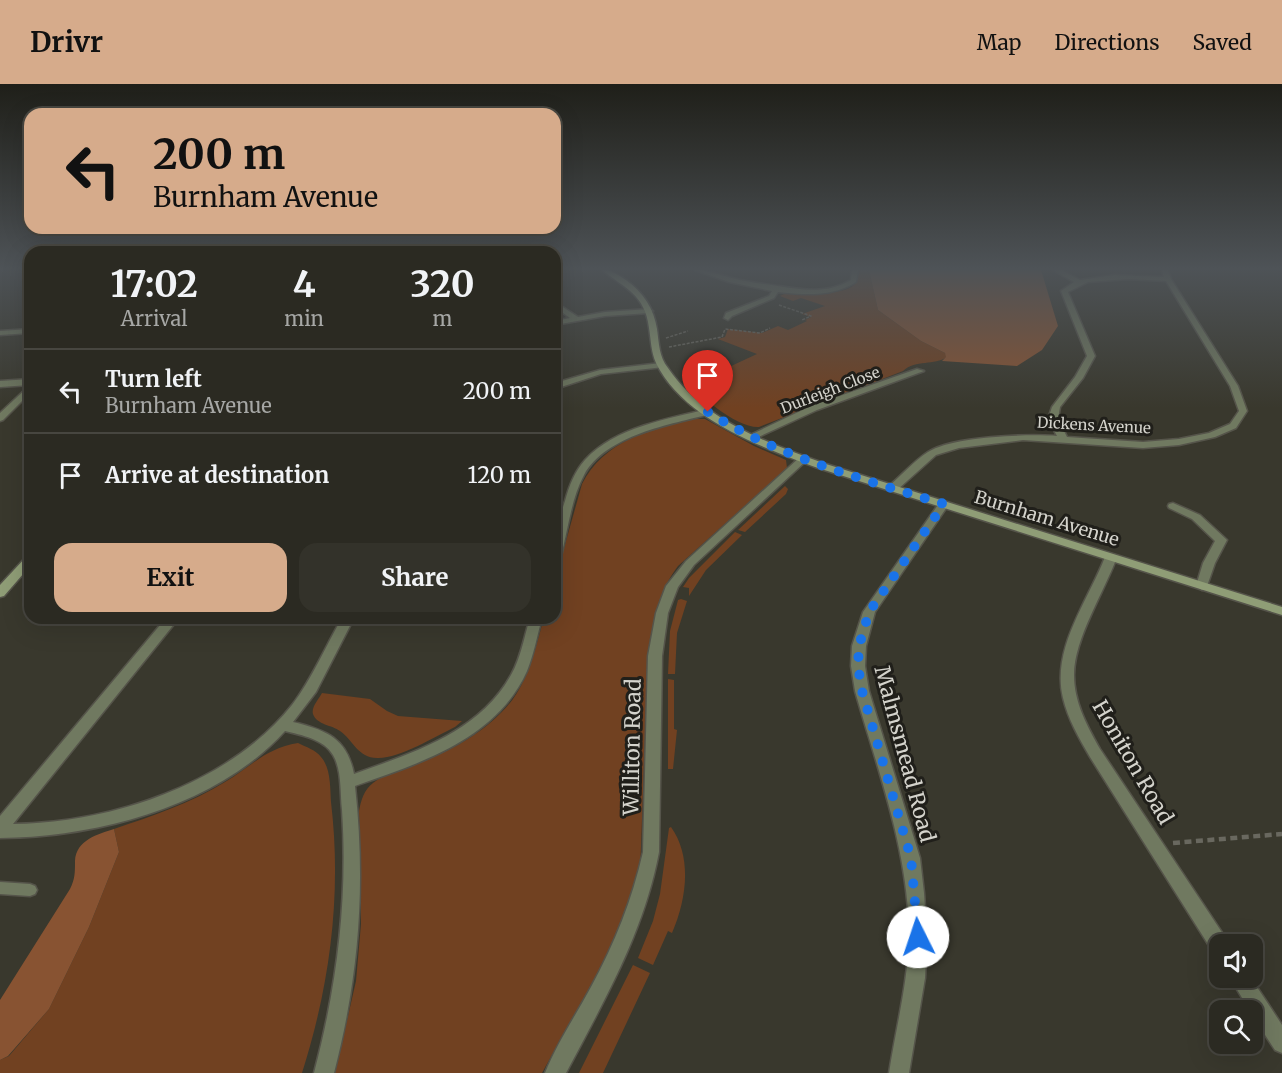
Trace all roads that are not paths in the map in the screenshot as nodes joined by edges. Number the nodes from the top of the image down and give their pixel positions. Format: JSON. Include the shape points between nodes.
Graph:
{"nodes":[{"id":1,"x":572,"y":316,"type":"edge"},
{"id":2,"x":602,"y":316,"type":"edge"},
{"id":3,"x":650,"y":316,"type":"edge"},
{"id":4,"x":1074,"y":316,"type":"edge"},
{"id":5,"x":1192,"y":316,"type":"edge"},
{"id":6,"x":576,"y":319,"type":"junction"},
{"id":7,"x":561,"y":322,"type":"edge"},
{"id":8,"x":24,"y":331,"type":"edge"},
{"id":9,"x":0,"y":333,"type":"edge"},
{"id":10,"x":661,"y":365,"type":"junction"},
{"id":11,"x":920,"y":371,"type":"dead end"},
{"id":12,"x":24,"y":382,"type":"edge"},
{"id":13,"x":0,"y":384,"type":"edge"},
{"id":14,"x":561,"y":384,"type":"edge"},
{"id":15,"x":24,"y":394,"type":"edge"},
{"id":16,"x":708,"y":412,"type":"junction"},
{"id":17,"x":0,"y":418,"type":"edge"},
{"id":18,"x":751,"y":437,"type":"junction"},
{"id":19,"x":1064,"y":438,"type":"junction"},
{"id":20,"x":803,"y":459,"type":"junction"},
{"id":21,"x":893,"y":489,"type":"junction"},
{"id":22,"x":944,"y":504,"type":"junction"},
{"id":23,"x":1173,"y":506,"type":"dead end"},
{"id":24,"x":561,"y":536,"type":"edge"},
{"id":25,"x":1111,"y":557,"type":"junction"},
{"id":26,"x":24,"y":566,"type":"edge"},
{"id":27,"x":1202,"y":586,"type":"junction"},
{"id":28,"x":0,"y":593,"type":"edge"},
{"id":29,"x":1282,"y":611,"type":"edge"},
{"id":30,"x":168,"y":624,"type":"edge"},
{"id":31,"x":345,"y":624,"type":"edge"},
{"id":32,"x":534,"y":624,"type":"edge"},
{"id":33,"x":282,"y":725,"type":"junction"},
{"id":34,"x":347,"y":783,"type":"junction"},
{"id":35,"x":0,"y":829,"type":"edge"},
{"id":36,"x":0,"y":888,"type":"edge"},
{"id":37,"x":30,"y":890,"type":"dead end"},
{"id":38,"x":1212,"y":934,"type":"edge"},
{"id":39,"x":1246,"y":988,"type":"edge"},
{"id":40,"x":1282,"y":1043,"type":"edge"},
{"id":41,"x":324,"y":1073,"type":"edge"},
{"id":42,"x":555,"y":1073,"type":"edge"},
{"id":43,"x":899,"y":1073,"type":"edge"}],
"edges":[{"from":1,"to":6,"type":"street"},
{"from":2,"to":6,"type":"street"},
{"from":3,"to":10,"type":"street","name":"Burnham Avenue"},
{"from":4,"to":19,"type":"street","via":[[1091,356],[1056,407],[1053,419]]},
{"from":5,"to":19,"type":"street","name":"Dickens Avenue","via":[[1234,386],[1243,411],[1233,426],[1179,442],[1143,445]]},
{"from":6,"to":7,"type":"street"},
{"from":8,"to":9,"type":"street"},
{"from":10,"to":14,"type":"street","via":[[600,372]]},
{"from":10,"to":16,"type":"street","name":"Burnham Avenue"},
{"from":11,"to":18,"type":"street","name":"Durleigh Close","via":[[814,408]]},
{"from":12,"to":13,"type":"street"},
{"from":15,"to":17,"type":"street"},
{"from":16,"to":18,"type":"street","name":"Burnham Avenue"},
{"from":16,"to":24,"type":"street","via":[[645,429],[598,454],[579,477]]},
{"from":18,"to":20,"type":"street","name":"Burnham Avenue"},
{"from":19,"to":21,"type":"street","name":"Dickens Avenue","via":[[1023,437],[958,445],[933,453]]},
{"from":20,"to":21,"type":"street","name":"Burnham Avenue"},
{"from":20,"to":42,"type":"street","name":"Williton Road","via":[[690,563],[672,586],[662,613],[655,656],[651,852],[647,879],[627,934]]},
{"from":21,"to":22,"type":"street","name":"Burnham Avenue"},
{"from":22,"to":25,"type":"street","name":"Burnham Avenue"},
{"from":22,"to":43,"type":"street","name":"Malmsmead Road","via":[[869,612],[859,646],[862,691],[911,858],[915,892],[915,978]]},
{"from":23,"to":27,"type":"street","via":[[1196,518],[1221,540]]},
{"from":25,"to":27,"type":"street","name":"Burnham Avenue"},
{"from":25,"to":38,"type":"street","name":"Honiton Road","via":[[1070,655],[1066,674],[1070,698],[1089,744]]},
{"from":26,"to":28,"type":"street"},
{"from":27,"to":29,"type":"street","name":"Burnham Avenue"},
{"from":30,"to":35,"type":"street"},
{"from":31,"to":33,"type":"street","via":[[306,694]]},
{"from":32,"to":34,"type":"street","via":[[517,678],[487,715],[447,743]]},
{"from":33,"to":34,"type":"street","via":[[330,743],[339,752]]},
{"from":33,"to":35,"type":"street","via":[[261,745],[215,776],[146,807],[92,824],[56,830]]},
{"from":34,"to":41,"type":"street","via":[[352,835],[351,920],[345,982]]},
{"from":36,"to":37,"type":"lane"},
{"from":39,"to":40,"type":"street"}]}
